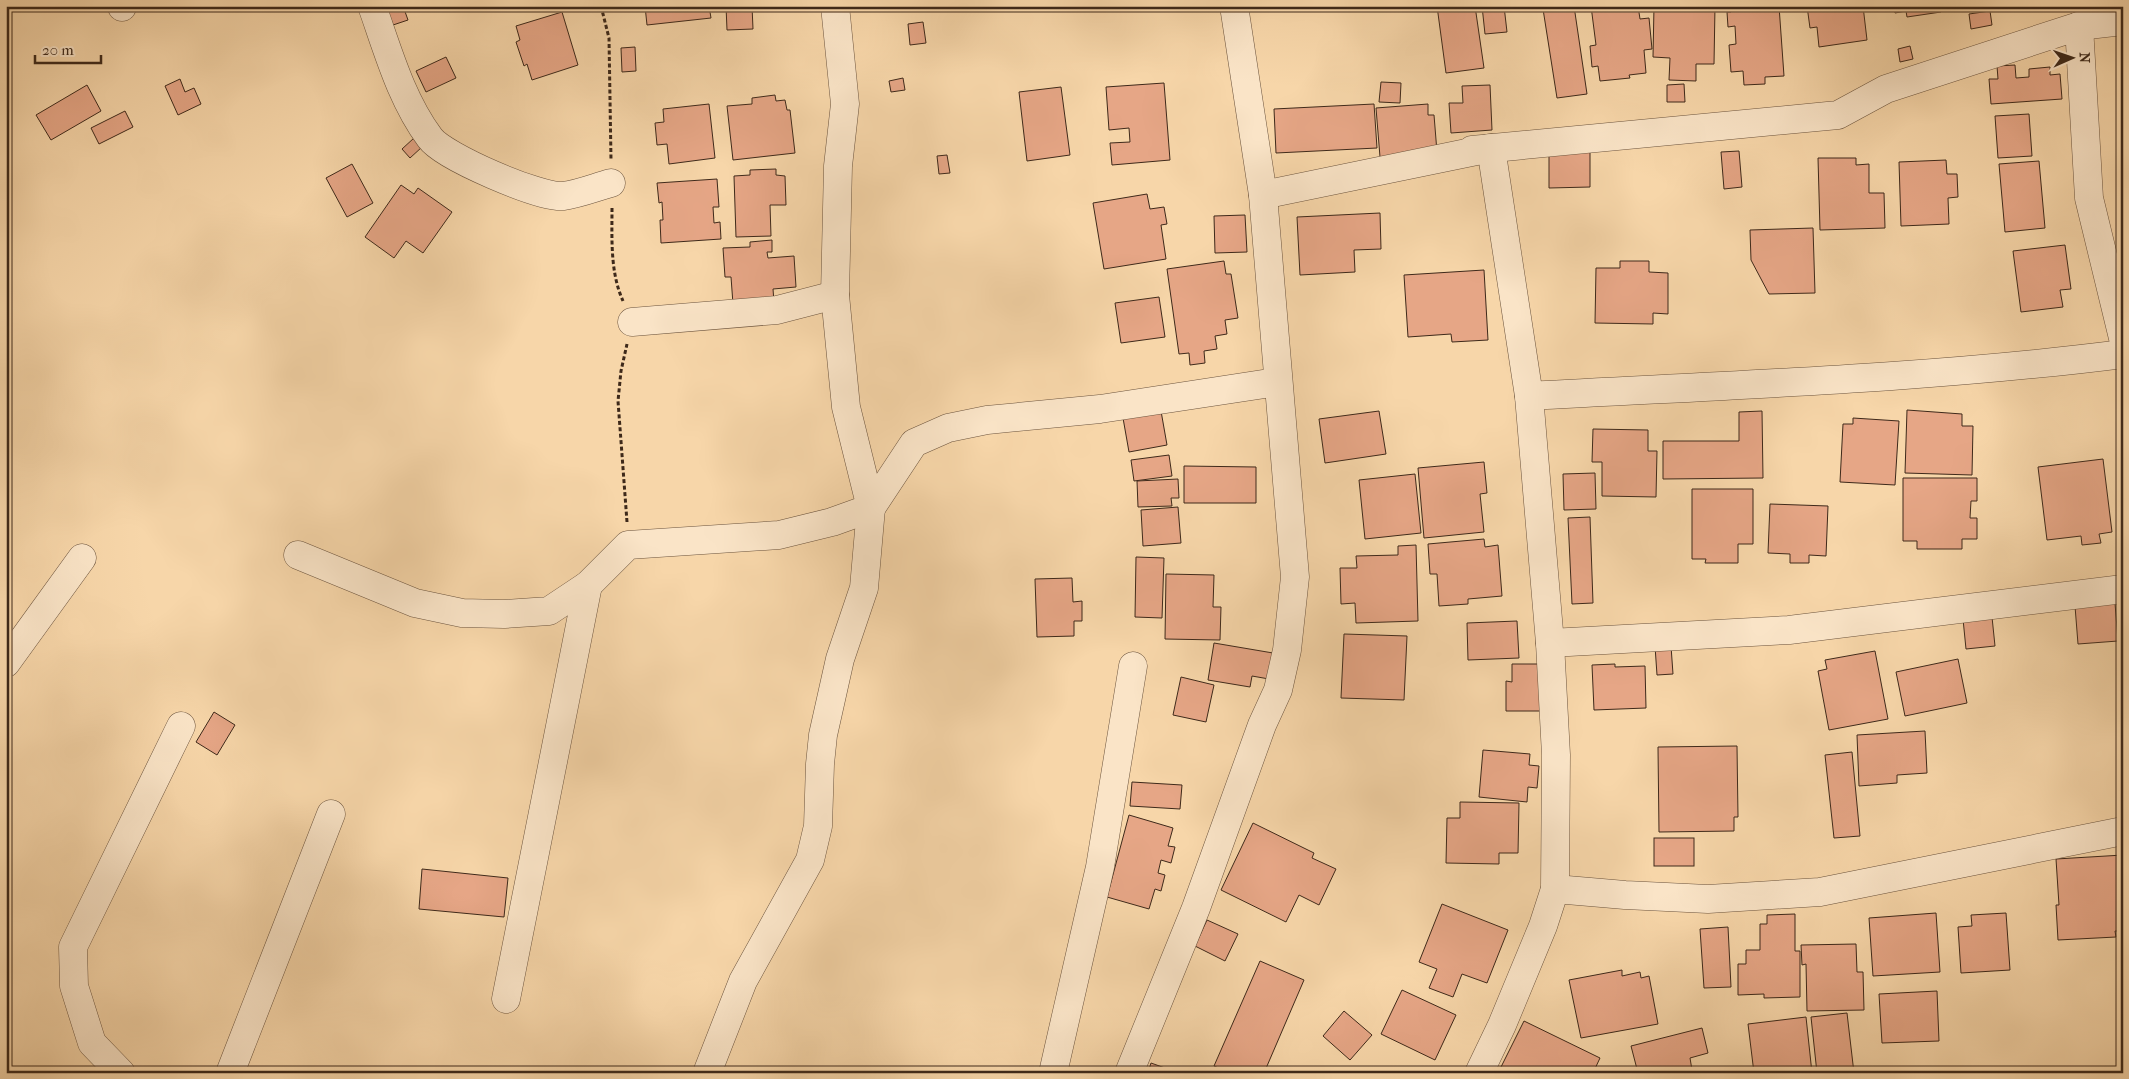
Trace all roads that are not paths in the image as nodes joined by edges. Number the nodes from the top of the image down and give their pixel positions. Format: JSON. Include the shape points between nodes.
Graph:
{"nodes":[{"id":1,"x":372,"y":6,"type":"edge"},
{"id":2,"x":835,"y":6,"type":"edge"},
{"id":3,"x":1234,"y":6,"type":"edge"},
{"id":4,"x":2123,"y":21,"type":"edge"},
{"id":5,"x":2079,"y":26,"type":"junction"},
{"id":6,"x":1491,"y":148,"type":"junction"},
{"id":7,"x":611,"y":183,"type":"road end"},
{"id":8,"x":1261,"y":187,"type":"junction"},
{"id":9,"x":835,"y":295,"type":"junction"},
{"id":10,"x":632,"y":322,"type":"road end"},
{"id":11,"x":2123,"y":338,"type":"edge"},
{"id":12,"x":2123,"y":354,"type":"edge"},
{"id":13,"x":1278,"y":382,"type":"junction"},
{"id":14,"x":1529,"y":396,"type":"junction"},
{"id":15,"x":871,"y":508,"type":"junction"},
{"id":16,"x":298,"y":555,"type":"dead end"},
{"id":17,"x":82,"y":558,"type":"dead end"},
{"id":18,"x":588,"y":585,"type":"junction"},
{"id":19,"x":2123,"y":589,"type":"edge"},
{"id":20,"x":1550,"y":643,"type":"junction"},
{"id":21,"x":6,"y":663,"type":"edge"},
{"id":22,"x":1133,"y":666,"type":"dead end"},
{"id":23,"x":181,"y":726,"type":"dead end"},
{"id":24,"x":331,"y":814,"type":"dead end"},
{"id":25,"x":2123,"y":831,"type":"edge"},
{"id":26,"x":1555,"y":889,"type":"junction"},
{"id":27,"x":506,"y":999,"type":"dead end"},
{"id":28,"x":121,"y":1073,"type":"edge"},
{"id":29,"x":230,"y":1073,"type":"edge"},
{"id":30,"x":707,"y":1073,"type":"edge"},
{"id":31,"x":1053,"y":1073,"type":"edge"},
{"id":32,"x":1130,"y":1073,"type":"edge"},
{"id":33,"x":1479,"y":1073,"type":"edge"}],
"edges":[{"from":1,"to":7,"type":"street","via":[[407,102],[431,140],[477,169],[518,186],[562,196]]},
{"from":2,"to":9,"type":"street","via":[[845,104],[838,166]]},
{"from":3,"to":8,"type":"street"},
{"from":4,"to":5,"type":"street"},
{"from":5,"to":6,"type":"street","via":[[1886,88],[1838,115]]},
{"from":5,"to":11,"type":"street","via":[[2089,198]]},
{"from":6,"to":8,"type":"street"},
{"from":6,"to":14,"type":"street"},
{"from":8,"to":13,"type":"street"},
{"from":9,"to":10,"type":"street","via":[[777,310]]},
{"from":9,"to":15,"type":"street","via":[[846,407]]},
{"from":12,"to":14,"type":"street","via":[[1924,374]]},
{"from":13,"to":15,"type":"street","via":[[1100,409],[987,420],[948,428],[914,443]]},
{"from":13,"to":32,"type":"street","via":[[1295,577],[1287,650],[1278,690]]},
{"from":14,"to":20,"type":"street"},
{"from":15,"to":18,"type":"street","via":[[780,535],[628,545]]},
{"from":15,"to":30,"type":"street","via":[[864,588],[840,659],[823,735],[818,826],[810,860],[743,981]]},
{"from":16,"to":18,"type":"street","via":[[415,602],[462,613],[549,611]]},
{"from":17,"to":21,"type":"street"},
{"from":18,"to":27,"type":"street"},
{"from":19,"to":20,"type":"street","via":[[1789,630]]},
{"from":20,"to":26,"type":"street","via":[[1556,755]]},
{"from":22,"to":31,"type":"street","via":[[1100,867]]},
{"from":23,"to":28,"type":"street","via":[[74,947],[74,986],[92,1042]]},
{"from":24,"to":29,"type":"street"},
{"from":25,"to":26,"type":"street","via":[[1820,892],[1708,899]]},
{"from":26,"to":33,"type":"street","via":[[1506,1016]]}]}
